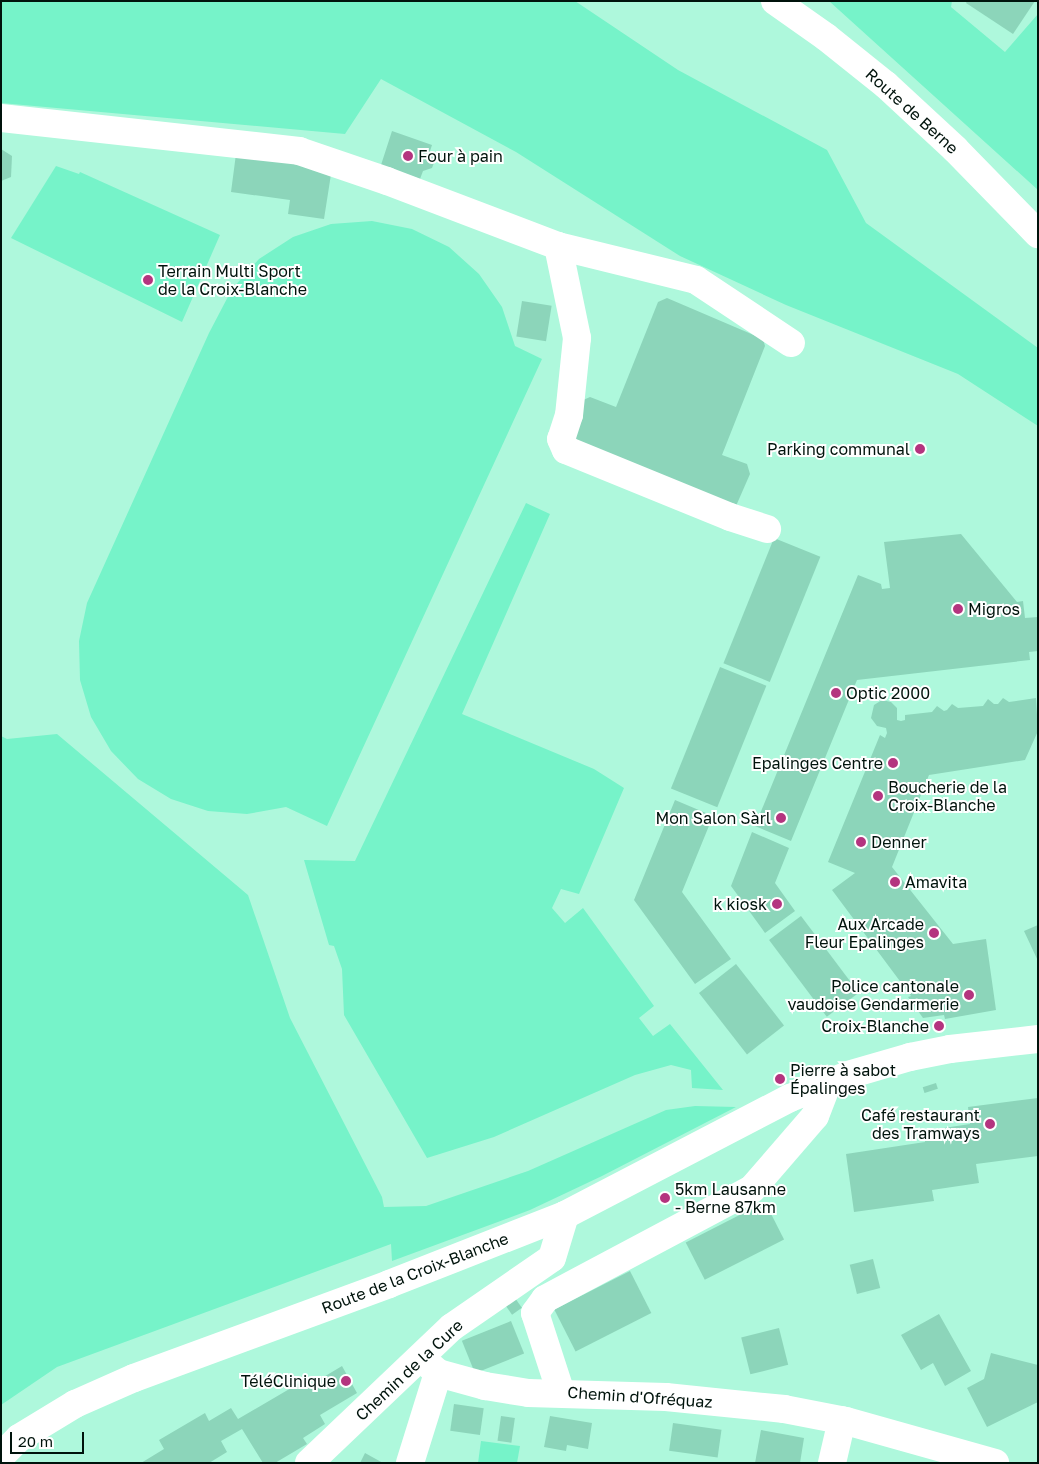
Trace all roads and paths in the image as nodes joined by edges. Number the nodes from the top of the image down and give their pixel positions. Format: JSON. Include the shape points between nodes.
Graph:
{"nodes":[{"id":1,"x":774,"y":1,"type":"edge"},
{"id":2,"x":1,"y":118,"type":"edge"},
{"id":3,"x":1038,"y":234,"type":"edge"},
{"id":4,"x":558,"y":246,"type":"junction"},
{"id":5,"x":791,"y":344,"type":"dead end"},
{"id":6,"x":767,"y":528,"type":"dead end"},
{"id":7,"x":1038,"y":1039,"type":"edge"},
{"id":8,"x":828,"y":1082,"type":"junction"},
{"id":9,"x":565,"y":1215,"type":"junction"},
{"id":10,"x":429,"y":1365,"type":"junction"},
{"id":11,"x":561,"y":1392,"type":"junction"},
{"id":12,"x":842,"y":1420,"type":"junction"},
{"id":13,"x":1,"y":1456,"type":"edge"},
{"id":14,"x":962,"y":1459,"type":"edge"},
{"id":15,"x":309,"y":1463,"type":"edge"},
{"id":16,"x":410,"y":1463,"type":"edge"},
{"id":17,"x":832,"y":1463,"type":"edge"},
{"id":18,"x":995,"y":1463,"type":"edge"}],
"edges":[{"from":1,"to":3,"type":"street","name":"Route de Berne","via":[[886,85],[955,149]]},
{"from":2,"to":4,"type":"street","via":[[298,151]]},
{"from":4,"to":5,"type":"street","via":[[696,280]]},
{"from":4,"to":6,"type":"street","via":[[578,338],[569,415],[561,439],[566,450],[730,517]]},
{"from":7,"to":8,"type":"street","name":"Route de la Croix-Blanche","via":[[930,1052]]},
{"from":8,"to":9,"type":"street","name":"Route de la Croix-Blanche","via":[[754,1115]]},
{"from":8,"to":11,"type":"street","via":[[815,1116],[752,1189],[545,1299],[535,1313]]},
{"from":9,"to":10,"type":"street","name":"Chemin de la Cure","via":[[552,1258],[452,1327]]},
{"from":9,"to":13,"type":"street","name":"Route de la Croix-Blanche","via":[[134,1378],[75,1404],[19,1438]]},
{"from":10,"to":11,"type":"street","name":"Chemin d'Ofréquaz","via":[[485,1386],[520,1392]]},
{"from":10,"to":15,"type":"street","name":"Chemin de la Cure"},
{"from":10,"to":16,"type":"street"},
{"from":11,"to":12,"type":"street","name":"Chemin d'Ofréquaz","via":[[666,1397],[774,1408]]},
{"from":12,"to":14,"type":"street","name":"Chemin d'Ofréquaz"},
{"from":12,"to":17,"type":"street"},
{"from":14,"to":18,"type":"street","name":"Chemin d'Ofréquaz"}]}
